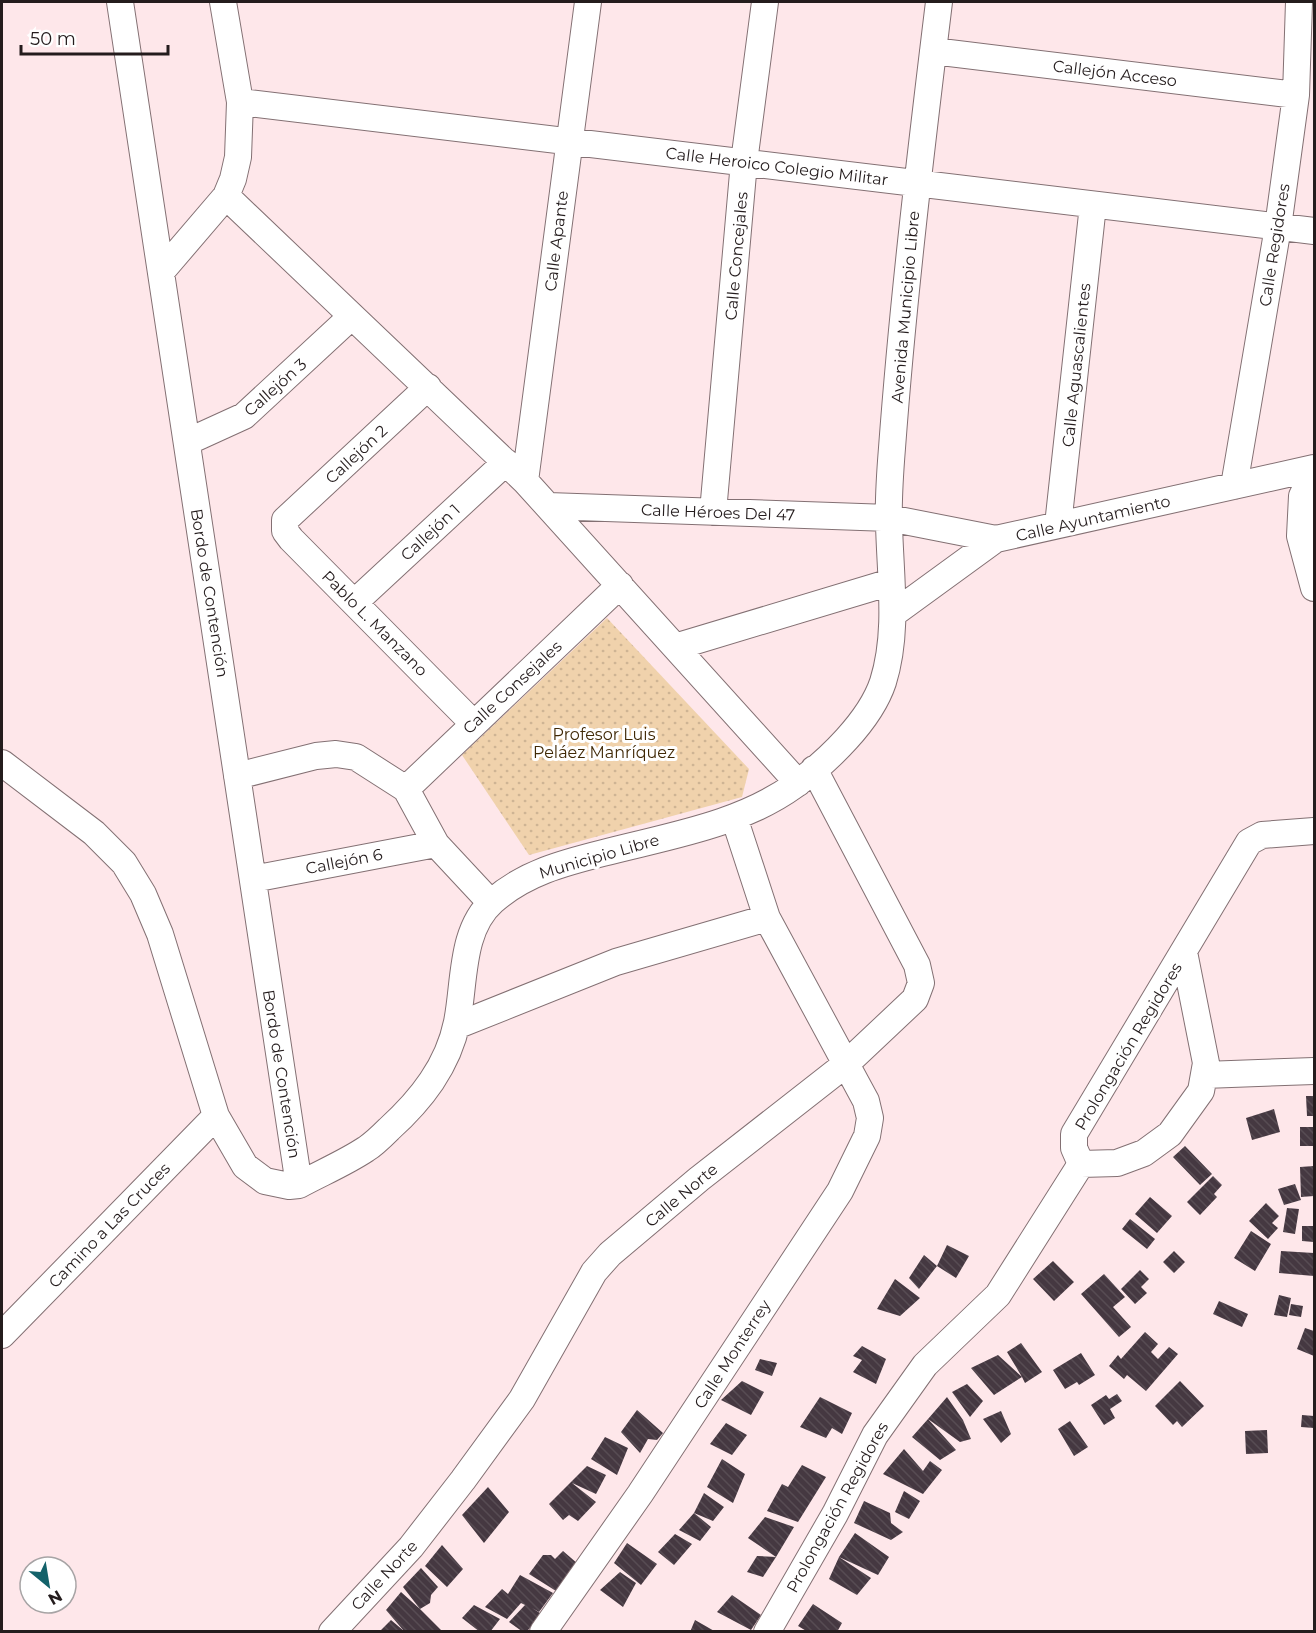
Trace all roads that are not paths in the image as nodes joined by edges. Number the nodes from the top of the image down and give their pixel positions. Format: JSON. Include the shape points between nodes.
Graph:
{"nodes":[{"id":1,"x":120,"y":2,"type":"edge"},
{"id":2,"x":223,"y":2,"type":"edge"},
{"id":3,"x":588,"y":2,"type":"edge"},
{"id":4,"x":765,"y":2,"type":"edge"},
{"id":5,"x":939,"y":2,"type":"edge"},
{"id":6,"x":1299,"y":2,"type":"edge"},
{"id":7,"x":933,"y":51,"type":"junction"},
{"id":8,"x":1296,"y":95,"type":"junction"},
{"id":9,"x":240,"y":102,"type":"junction"},
{"id":10,"x":570,"y":142,"type":"junction"},
{"id":11,"x":744,"y":162,"type":"junction"},
{"id":12,"x":917,"y":183,"type":"junction"},
{"id":13,"x":226,"y":196,"type":"junction"},
{"id":14,"x":1093,"y":205,"type":"junction"},
{"id":15,"x":1278,"y":227,"type":"junction"},
{"id":16,"x":1314,"y":231,"type":"edge"},
{"id":17,"x":161,"y":272,"type":"junction"},
{"id":18,"x":352,"y":316,"type":"junction"},
{"id":19,"x":428,"y":387,"type":"junction"},
{"id":20,"x":187,"y":442,"type":"junction"},
{"id":21,"x":506,"y":462,"type":"junction"},
{"id":22,"x":1314,"y":470,"type":"edge"},
{"id":23,"x":525,"y":481,"type":"junction"},
{"id":24,"x":1234,"y":486,"type":"junction"},
{"id":25,"x":548,"y":506,"type":"junction"},
{"id":26,"x":713,"y":512,"type":"junction"},
{"id":27,"x":889,"y":518,"type":"junction"},
{"id":28,"x":285,"y":520,"type":"joint"},
{"id":29,"x":1058,"y":525,"type":"junction"},
{"id":30,"x":996,"y":539,"type":"junction"},
{"id":31,"x":1314,"y":581,"type":"edge"},
{"id":32,"x":891,"y":582,"type":"junction"},
{"id":33,"x":620,"y":585,"type":"junction"},
{"id":34,"x":355,"y":602,"type":"junction"},
{"id":35,"x":893,"y":614,"type":"junction"},
{"id":36,"x":675,"y":647,"type":"junction"},
{"id":37,"x":473,"y":723,"type":"junction"},
{"id":38,"x":2,"y":763,"type":"edge"},
{"id":39,"x":237,"y":776,"type":"junction"},
{"id":40,"x":806,"y":776,"type":"junction"},
{"id":41,"x":406,"y":789,"type":"junction"},
{"id":42,"x":734,"y":817,"type":"junction"},
{"id":43,"x":1314,"y":831,"type":"edge"},
{"id":44,"x":436,"y":844,"type":"junction"},
{"id":45,"x":253,"y":879,"type":"junction"},
{"id":46,"x":490,"y":903,"type":"junction"},
{"id":47,"x":767,"y":918,"type":"junction"},
{"id":48,"x":1184,"y":952,"type":"junction"},
{"id":49,"x":456,"y":1026,"type":"junction"},
{"id":50,"x":846,"y":1064,"type":"junction"},
{"id":51,"x":1314,"y":1071,"type":"edge"},
{"id":52,"x":1204,"y":1075,"type":"junction"},
{"id":53,"x":216,"y":1116,"type":"junction"},
{"id":54,"x":1081,"y":1164,"type":"junction"},
{"id":55,"x":299,"y":1185,"type":"junction"},
{"id":56,"x":2,"y":1335,"type":"edge"},
{"id":57,"x":332,"y":1632,"type":"edge"},
{"id":58,"x":543,"y":1632,"type":"edge"},
{"id":59,"x":767,"y":1632,"type":"edge"}],
"edges":[{"from":1,"to":17,"type":"street","name":"Bordo de Contención"},
{"from":2,"to":9,"type":"street"},
{"from":3,"to":10,"type":"street","name":"Calle Apante"},
{"from":4,"to":11,"type":"street","name":"Calle Concejales"},
{"from":5,"to":7,"type":"street","name":"Avenida Municipio Libre"},
{"from":6,"to":8,"type":"street","name":"Calle Regidores"},
{"from":7,"to":8,"type":"street","name":"Callejón Acceso"},
{"from":7,"to":12,"type":"street","name":"Avenida Municipio Libre"},
{"from":8,"to":15,"type":"street","name":"Calle Regidores"},
{"from":9,"to":10,"type":"street","name":"Calle Heroico Colegio Militar"},
{"from":9,"to":13,"type":"street","via":[[238,158]]},
{"from":10,"to":11,"type":"street","name":"Calle Heroico Colegio Militar"},
{"from":10,"to":23,"type":"street","name":"Calle Apante"},
{"from":11,"to":12,"type":"street","name":"Calle Heroico Colegio Militar"},
{"from":11,"to":26,"type":"street","name":"Calle Concejales"},
{"from":12,"to":14,"type":"street","name":"Calle Heroico Colegio Militar"},
{"from":12,"to":27,"type":"street","name":"Avenida Municipio Libre"},
{"from":13,"to":17,"type":"street"},
{"from":13,"to":18,"type":"street","name":"Calle Norte"},
{"from":14,"to":15,"type":"street","name":"Calle Heroico Colegio Militar"},
{"from":14,"to":29,"type":"street","name":"Calle Aguascalientes"},
{"from":15,"to":16,"type":"street","name":"Calle Heroico Colegio Militar"},
{"from":15,"to":24,"type":"street","name":"Calle Regidores"},
{"from":17,"to":20,"type":"street","name":"Bordo de Contención"},
{"from":18,"to":19,"type":"street","name":"Calle Norte"},
{"from":18,"to":20,"type":"street","name":"Callejón 3","via":[[244,416]]},
{"from":19,"to":21,"type":"street","name":"Calle Norte"},
{"from":19,"to":28,"type":"street","name":"Callejón 2"},
{"from":20,"to":39,"type":"street","name":"Bordo de Contención"},
{"from":21,"to":23,"type":"street","name":"Calle Norte"},
{"from":21,"to":34,"type":"street","name":"Callejón 1"},
{"from":22,"to":24,"type":"street","name":"Calle Ayuntamiento"},
{"from":22,"to":31,"type":"street","name":"Calle Ayuntamiento","via":[[1302,496],[1300,536]]},
{"from":23,"to":25,"type":"street","name":"Calle Norte"},
{"from":24,"to":29,"type":"street","name":"Calle Ayuntamiento"},
{"from":25,"to":26,"type":"street","name":"Calle Héroes Del 47"},
{"from":25,"to":33,"type":"street","name":"Calle Norte"},
{"from":26,"to":27,"type":"street","name":"Calle Héroes Del 47"},
{"from":27,"to":30,"type":"street","name":"Calle Héroes Del 47"},
{"from":27,"to":32,"type":"street","name":"Avenida Municipio Libre"},
{"from":28,"to":34,"type":"street","name":"Pablo L. Manzano","via":[[285,531],[291,539]]},
{"from":29,"to":30,"type":"street","name":"Calle Ayuntamiento"},
{"from":30,"to":35,"type":"street","name":"Calle Ayuntamiento"},
{"from":32,"to":35,"type":"street","name":"Avenida Municipio Libre"},
{"from":32,"to":36,"type":"street"},
{"from":33,"to":36,"type":"street","name":"Calle Norte"},
{"from":33,"to":37,"type":"street","name":"Calle Consejales"},
{"from":34,"to":37,"type":"street","name":"Pablo L. Manzano"},
{"from":35,"to":40,"type":"street","name":"Municipio Libre","via":[[883,684],[868,714]]},
{"from":36,"to":40,"type":"street","name":"Calle Norte"},
{"from":37,"to":41,"type":"street","name":"Calle Consejales"},
{"from":38,"to":53,"type":"street","via":[[94,833],[124,863],[144,894]]},
{"from":39,"to":41,"type":"street","via":[[336,754],[356,757]]},
{"from":39,"to":45,"type":"street","name":"Bordo de Contención"},
{"from":40,"to":42,"type":"street","name":"Municipio Libre","via":[[753,810]]},
{"from":40,"to":50,"type":"street","name":"Calle Norte","via":[[917,965],[921,983],[915,999]]},
{"from":41,"to":44,"type":"street"},
{"from":42,"to":46,"type":"street","name":"Municipio Libre","via":[[555,865],[524,879]]},
{"from":42,"to":47,"type":"street","name":"Calle Monterrey"},
{"from":43,"to":48,"type":"street","name":"Prolongación Regidores","via":[[1263,835],[1249,842]]},
{"from":44,"to":45,"type":"street","name":"Callejón 6"},
{"from":44,"to":46,"type":"street"},
{"from":45,"to":55,"type":"street","name":"Bordo de Contención"},
{"from":46,"to":49,"type":"street","name":"Municipio Libre","via":[[477,922],[467,951]]},
{"from":47,"to":49,"type":"street","via":[[616,962]]},
{"from":47,"to":50,"type":"street","name":"Calle Monterrey"},
{"from":48,"to":52,"type":"street","via":[[1203,1044]]},
{"from":48,"to":54,"type":"street","name":"Prolongación Regidores","via":[[1074,1134],[1074,1148]]},
{"from":49,"to":55,"type":"street","name":"Municipio Libre","via":[[441,1066],[425,1092],[398,1121],[369,1148]]},
{"from":50,"to":57,"type":"street","name":"Calle Norte","via":[[610,1254],[594,1272],[522,1399],[464,1480],[411,1547]]},
{"from":50,"to":58,"type":"street","name":"Calle Monterrey","via":[[866,1101],[870,1118],[867,1136],[840,1191],[640,1494]]},
{"from":51,"to":52,"type":"street"},
{"from":52,"to":54,"type":"street","via":[[1201,1091],[1170,1134],[1144,1153],[1117,1163]]},
{"from":53,"to":55,"type":"street","via":[[245,1166],[265,1181]]},
{"from":53,"to":56,"type":"street","name":"Camino a Las Cruces"},
{"from":54,"to":59,"type":"street","name":"Prolongación Regidores","via":[[998,1295],[925,1365],[874,1435],[835,1514]]}]}
